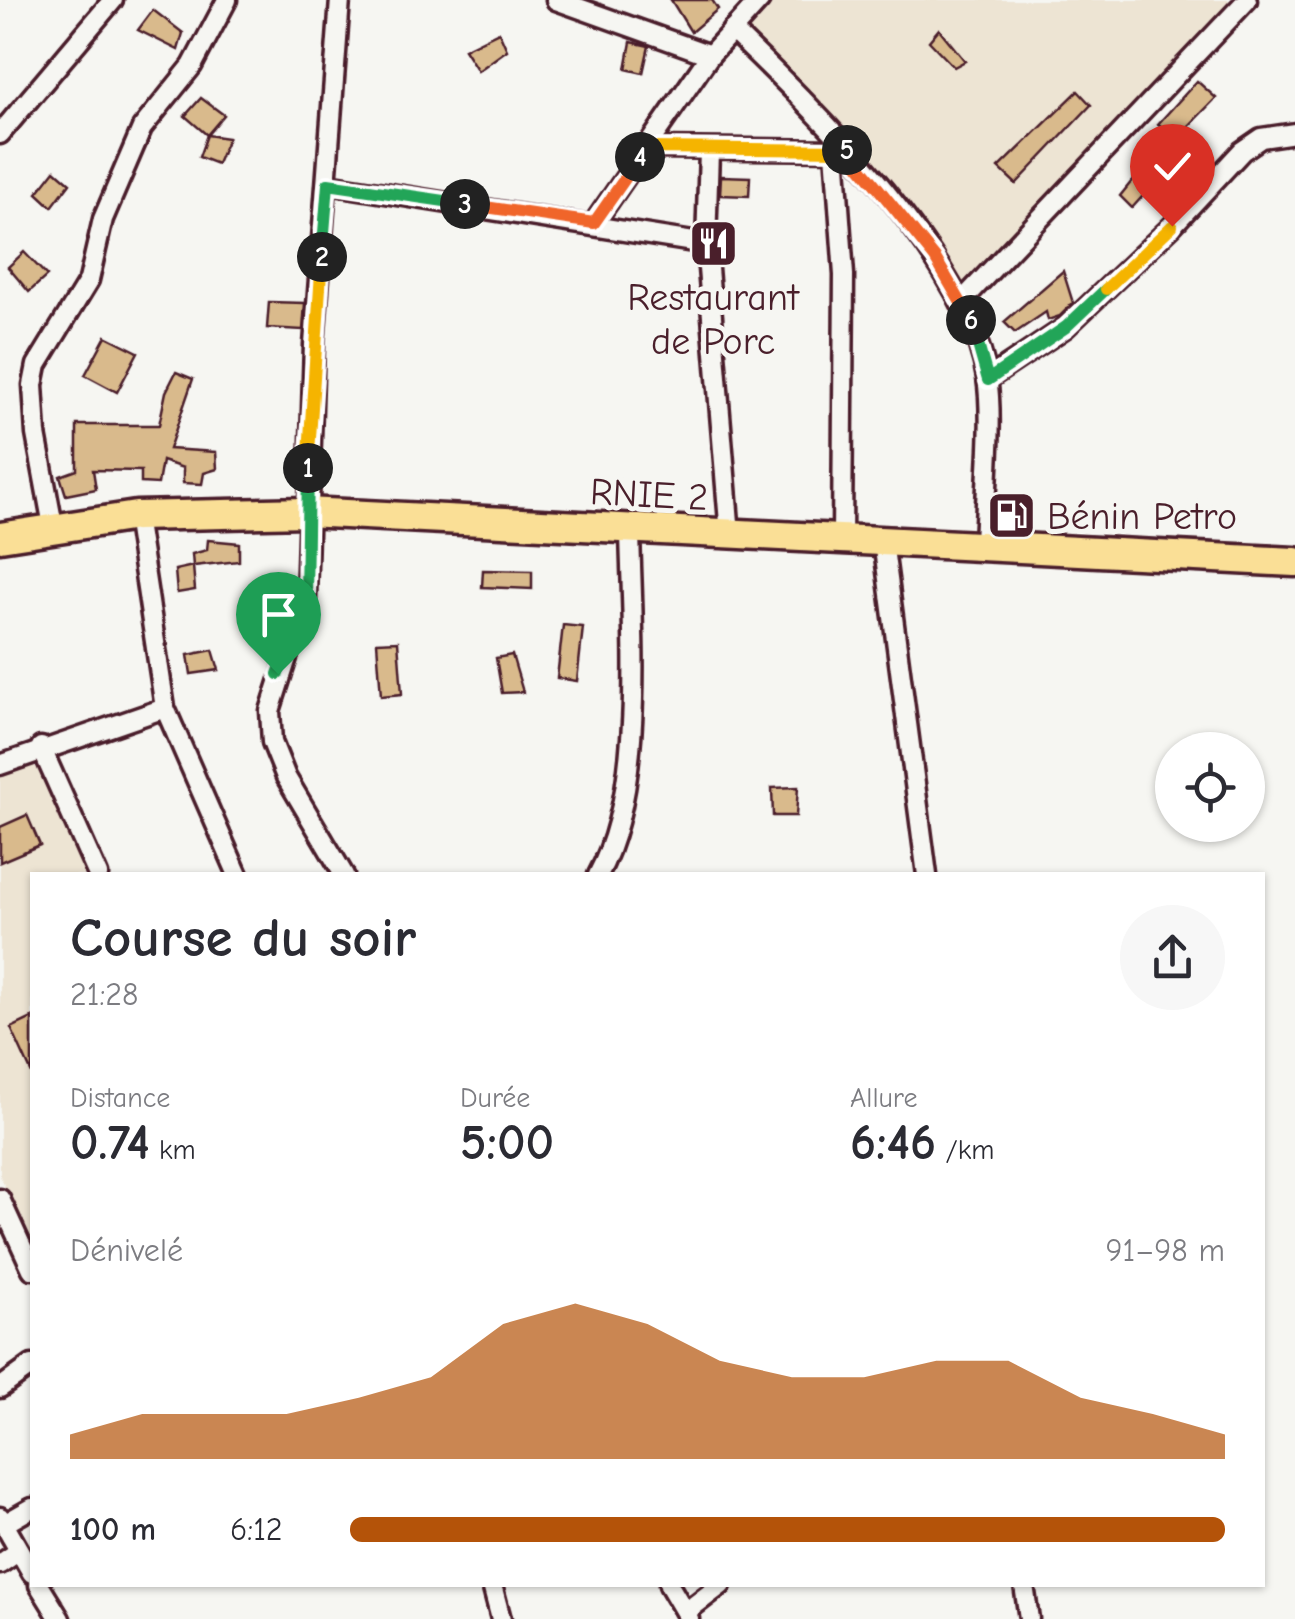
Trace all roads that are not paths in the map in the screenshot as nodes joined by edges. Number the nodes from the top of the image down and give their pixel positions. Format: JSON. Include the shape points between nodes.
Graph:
{"nodes":[{"id":1,"x":114,"y":0,"type":"edge"},
{"id":2,"x":227,"y":0,"type":"edge"},
{"id":3,"x":340,"y":0,"type":"edge"},
{"id":4,"x":556,"y":0,"type":"edge"},
{"id":5,"x":760,"y":0,"type":"edge"},
{"id":6,"x":1247,"y":0,"type":"edge"},
{"id":7,"x":614,"y":9,"type":"edge"},
{"id":8,"x":732,"y":30,"type":"junction"},
{"id":9,"x":710,"y":55,"type":"junction"},
{"id":10,"x":1295,"y":133,"type":"edge"},
{"id":11,"x":0,"y":134,"type":"edge"},
{"id":12,"x":646,"y":148,"type":"junction"},
{"id":13,"x":842,"y":150,"type":"junction"},
{"id":14,"x":709,"y":151,"type":"junction"},
{"id":15,"x":328,"y":184,"type":"junction"},
{"id":16,"x":594,"y":223,"type":"junction"},
{"id":17,"x":706,"y":244,"type":"junction"},
{"id":18,"x":963,"y":300,"type":"junction"},
{"id":19,"x":988,"y":380,"type":"junction"},
{"id":20,"x":306,"y":512,"type":"junction"},
{"id":21,"x":136,"y":516,"type":"junction"},
{"id":22,"x":53,"y":526,"type":"junction"},
{"id":23,"x":630,"y":530,"type":"junction"},
{"id":24,"x":730,"y":535,"type":"junction"},
{"id":25,"x":0,"y":537,"type":"edge"},
{"id":26,"x":842,"y":540,"type":"junction"},
{"id":27,"x":883,"y":541,"type":"junction"},
{"id":28,"x":984,"y":546,"type":"junction"},
{"id":29,"x":1295,"y":562,"type":"edge"},
{"id":30,"x":165,"y":708,"type":"junction"},
{"id":31,"x":41,"y":747,"type":"junction"},
{"id":32,"x":0,"y":765,"type":"edge"},
{"id":33,"x":97,"y":872,"type":"edge"},
{"id":34,"x":237,"y":872,"type":"edge"},
{"id":35,"x":342,"y":872,"type":"edge"},
{"id":36,"x":599,"y":872,"type":"edge"},
{"id":37,"x":927,"y":872,"type":"edge"},
{"id":38,"x":0,"y":1198,"type":"edge"},
{"id":39,"x":30,"y":1265,"type":"edge"},
{"id":40,"x":30,"y":1366,"type":"edge"},
{"id":41,"x":0,"y":1388,"type":"edge"},
{"id":42,"x":30,"y":1509,"type":"edge"},
{"id":43,"x":2,"y":1520,"type":"edge"},
{"id":44,"x":20,"y":1552,"type":"junction"},
{"id":45,"x":0,"y":1564,"type":"edge"},
{"id":46,"x":30,"y":1570,"type":"edge"},
{"id":47,"x":41,"y":1587,"type":"edge"},
{"id":48,"x":493,"y":1587,"type":"edge"},
{"id":49,"x":669,"y":1587,"type":"edge"},
{"id":50,"x":720,"y":1587,"type":"edge"},
{"id":51,"x":1024,"y":1587,"type":"edge"},
{"id":52,"x":688,"y":1615,"type":"edge"},
{"id":53,"x":60,"y":1619,"type":"edge"},
{"id":54,"x":501,"y":1619,"type":"edge"},
{"id":55,"x":1029,"y":1619,"type":"edge"}],
"edges":[{"from":1,"to":11,"type":"street"},
{"from":2,"to":22,"type":"street","via":[[197,60],[134,144],[89,280],[37,365],[36,434]]},
{"from":3,"to":15,"type":"street"},
{"from":4,"to":7,"type":"street"},
{"from":5,"to":8,"type":"street"},
{"from":6,"to":18,"type":"street"},
{"from":7,"to":9,"type":"street"},
{"from":8,"to":9,"type":"street"},
{"from":8,"to":13,"type":"street"},
{"from":9,"to":12,"type":"street"},
{"from":10,"to":19,"type":"street","via":[[1261,138],[1242,150],[1066,327]]},
{"from":12,"to":14,"type":"street"},
{"from":12,"to":16,"type":"street"},
{"from":13,"to":14,"type":"street"},
{"from":13,"to":18,"type":"street"},
{"from":13,"to":26,"type":"street"},
{"from":14,"to":17,"type":"street"},
{"from":15,"to":16,"type":"street"},
{"from":15,"to":20,"type":"street"},
{"from":16,"to":17,"type":"street"},
{"from":17,"to":24,"type":"street"},
{"from":18,"to":19,"type":"street"},
{"from":19,"to":28,"type":"street"},
{"from":20,"to":21,"type":"highway","name":"RNIE 2","number":"RNIE 2"},
{"from":20,"to":23,"type":"highway","name":"RNIE 2","number":"RNIE 2"},
{"from":20,"to":35,"type":"street","via":[[306,598],[278,674],[272,742]]},
{"from":21,"to":22,"type":"highway","name":"RNIE 2","number":"RNIE 2"},
{"from":21,"to":30,"type":"street"},
{"from":22,"to":25,"type":"highway","name":"RNIE 2","number":"RNIE 2"},
{"from":23,"to":24,"type":"highway","name":"RNIE 2","number":"RNIE 2"},
{"from":23,"to":36,"type":"street","via":[[633,668],[621,821]]},
{"from":24,"to":26,"type":"highway","name":"RNIE 2","number":"RNIE 2"},
{"from":26,"to":27,"type":"highway","name":"RNIE 2","number":"RNIE 2"},
{"from":27,"to":28,"type":"highway","name":"RNIE 2","number":"RNIE 2"},
{"from":27,"to":37,"type":"street"},
{"from":28,"to":29,"type":"highway","name":"RNIE 2","number":"RNIE 2"},
{"from":30,"to":31,"type":"street"},
{"from":30,"to":34,"type":"street"},
{"from":31,"to":32,"type":"street"},
{"from":31,"to":33,"type":"street"},
{"from":38,"to":39,"type":"street"},
{"from":40,"to":41,"type":"street"},
{"from":42,"to":43,"type":"street"},
{"from":43,"to":44,"type":"street"},
{"from":44,"to":45,"type":"street"},
{"from":44,"to":46,"type":"street"},
{"from":47,"to":53,"type":"street"},
{"from":48,"to":54,"type":"street"},
{"from":49,"to":52,"type":"street"},
{"from":50,"to":52,"type":"street"},
{"from":51,"to":55,"type":"street"}]}
